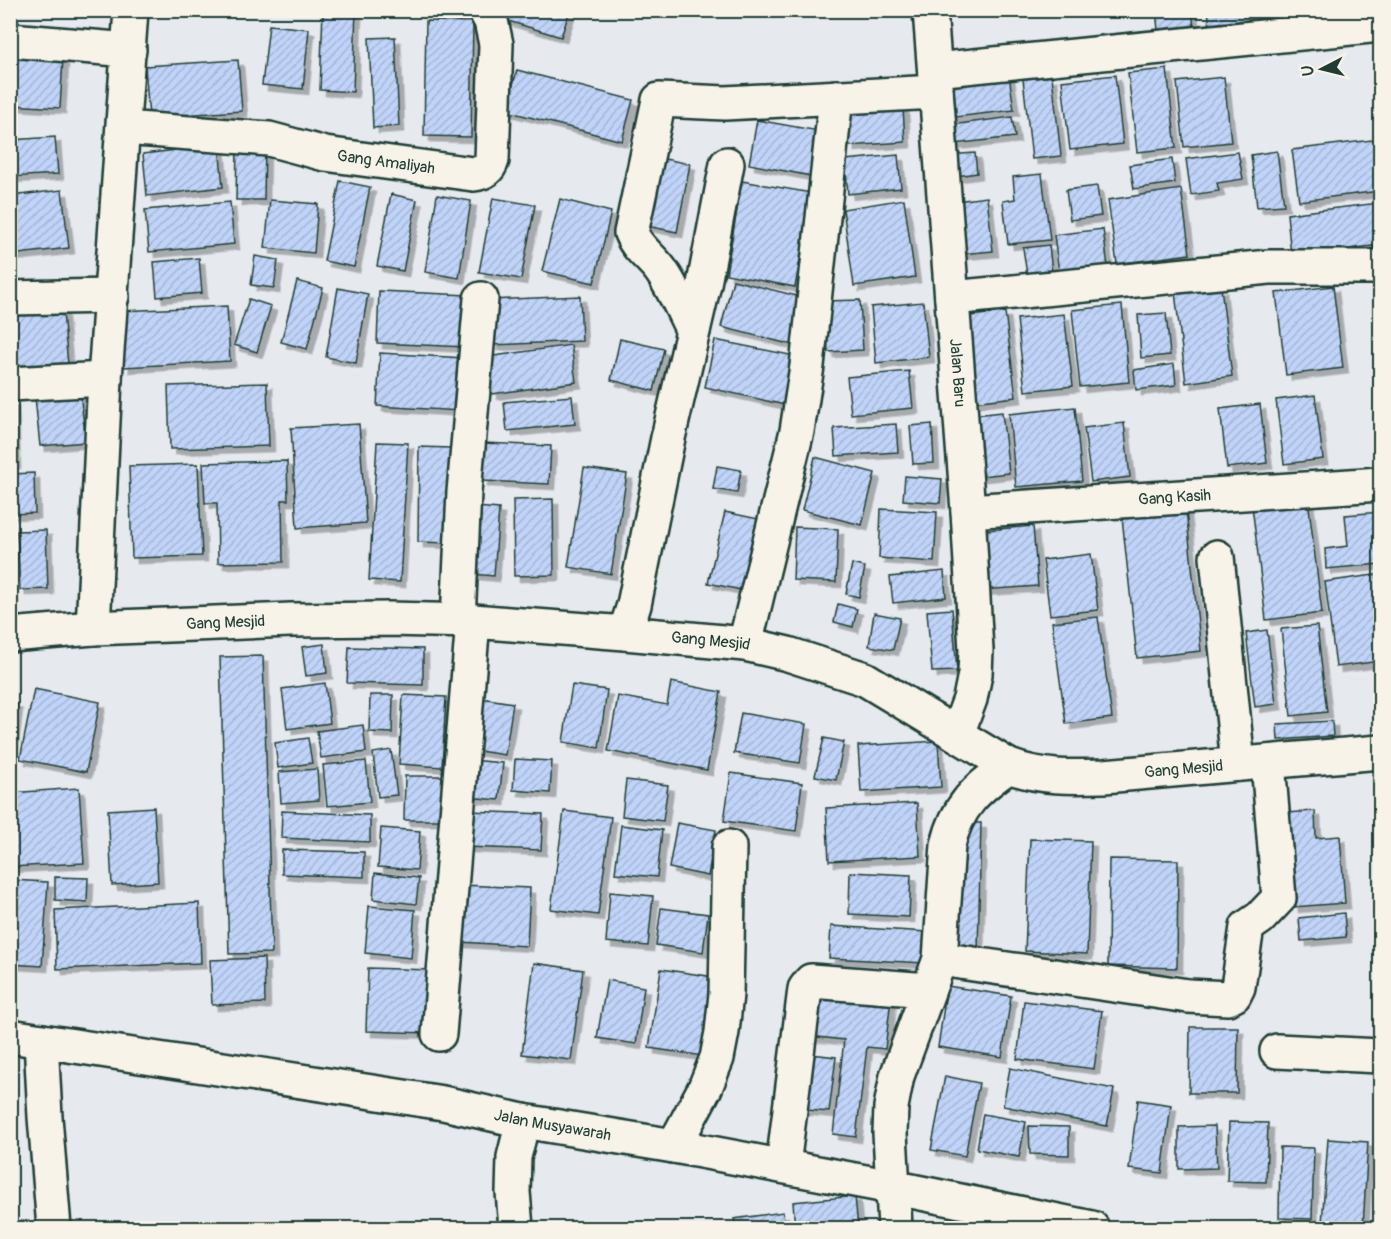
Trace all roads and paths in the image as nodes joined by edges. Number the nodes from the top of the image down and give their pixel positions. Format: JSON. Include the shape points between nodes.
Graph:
{"nodes":[{"id":1,"x":131,"y":10,"type":"edge"},
{"id":2,"x":485,"y":10,"type":"edge"},
{"id":3,"x":930,"y":10,"type":"edge"},
{"id":4,"x":1380,"y":25,"type":"edge"},
{"id":5,"x":10,"y":40,"type":"edge"},
{"id":6,"x":129,"y":50,"type":"junction"},
{"id":7,"x":935,"y":81,"type":"junction"},
{"id":8,"x":836,"y":97,"type":"junction"},
{"id":9,"x":123,"y":128,"type":"junction"},
{"id":10,"x":727,"y":164,"type":"dead end"},
{"id":11,"x":1380,"y":267,"type":"edge"},
{"id":12,"x":112,"y":296,"type":"junction"},
{"id":13,"x":10,"y":298,"type":"edge"},
{"id":14,"x":952,"y":298,"type":"junction"},
{"id":15,"x":482,"y":299,"type":"dead end"},
{"id":16,"x":693,"y":331,"type":"junction"},
{"id":17,"x":105,"y":379,"type":"junction"},
{"id":18,"x":10,"y":384,"type":"edge"},
{"id":19,"x":1380,"y":484,"type":"edge"},
{"id":20,"x":968,"y":511,"type":"junction"},
{"id":21,"x":1217,"y":556,"type":"dead end"},
{"id":22,"x":466,"y":621,"type":"junction"},
{"id":23,"x":93,"y":628,"type":"junction"},
{"id":24,"x":625,"y":633,"type":"junction"},
{"id":25,"x":10,"y":635,"type":"edge"},
{"id":26,"x":745,"y":645,"type":"junction"},
{"id":27,"x":957,"y":734,"type":"junction"},
{"id":28,"x":1380,"y":752,"type":"edge"},
{"id":29,"x":1253,"y":763,"type":"junction"},
{"id":30,"x":1009,"y":766,"type":"junction"},
{"id":31,"x":729,"y":847,"type":"dead end"},
{"id":32,"x":940,"y":959,"type":"junction"},
{"id":33,"x":928,"y":990,"type":"junction"},
{"id":34,"x":439,"y":1034,"type":"dead end"},
{"id":35,"x":26,"y":1039,"type":"edge"},
{"id":36,"x":1277,"y":1050,"type":"dead end"},
{"id":37,"x":1380,"y":1056,"type":"edge"},
{"id":38,"x":523,"y":1121,"type":"junction"},
{"id":39,"x":674,"y":1146,"type":"junction"},
{"id":40,"x":783,"y":1166,"type":"junction"},
{"id":41,"x":892,"y":1187,"type":"junction"},
{"id":42,"x":54,"y":1228,"type":"edge"},
{"id":43,"x":516,"y":1228,"type":"edge"},
{"id":44,"x":895,"y":1228,"type":"edge"},
{"id":45,"x":1092,"y":1228,"type":"edge"}],
"edges":[{"from":1,"to":6,"type":"street"},
{"from":2,"to":9,"type":"street","name":"Gang Amaliyah","via":[[496,44],[492,160],[482,172],[472,174],[325,154],[269,139]]},
{"from":3,"to":7,"type":"street","name":"Jalan Baru"},
{"from":4,"to":7,"type":"street"},
{"from":5,"to":6,"type":"street"},
{"from":6,"to":9,"type":"street"},
{"from":7,"to":8,"type":"street"},
{"from":7,"to":14,"type":"street","name":"Jalan Baru"},
{"from":8,"to":16,"type":"street","via":[[725,103],[659,100],[631,233],[634,243],[662,272]]},
{"from":8,"to":26,"type":"street","via":[[797,431]]},
{"from":9,"to":12,"type":"street"},
{"from":10,"to":16,"type":"street"},
{"from":11,"to":14,"type":"street","via":[[1269,267]]},
{"from":12,"to":13,"type":"street"},
{"from":12,"to":17,"type":"street"},
{"from":14,"to":20,"type":"street","name":"Jalan Baru"},
{"from":15,"to":22,"type":"street","via":[[464,492]]},
{"from":16,"to":24,"type":"street"},
{"from":17,"to":18,"type":"street"},
{"from":17,"to":23,"type":"street"},
{"from":19,"to":20,"type":"street","name":"Gang Kasih"},
{"from":20,"to":27,"type":"street","name":"Jalan Baru","via":[[975,674]]},
{"from":21,"to":29,"type":"street"},
{"from":22,"to":23,"type":"street","name":"Gang Mesjid","via":[[291,620]]},
{"from":22,"to":24,"type":"street","name":"Gang Mesjid"},
{"from":22,"to":34,"type":"street"},
{"from":23,"to":25,"type":"street","name":"Gang Mesjid"},
{"from":24,"to":26,"type":"street","name":"Gang Mesjid"},
{"from":26,"to":27,"type":"street","name":"Gang Mesjid","via":[[817,662],[865,679]]},
{"from":27,"to":30,"type":"street","name":"Gang Mesjid"},
{"from":28,"to":29,"type":"street","name":"Gang Mesjid"},
{"from":29,"to":30,"type":"street","name":"Gang Mesjid","via":[[1067,777],[1029,774]]},
{"from":29,"to":32,"type":"street","via":[[1279,898],[1247,927],[1234,995],[1188,996]]},
{"from":30,"to":32,"type":"street","via":[[972,794],[952,830]]},
{"from":31,"to":39,"type":"street","via":[[722,1032],[705,1088]]},
{"from":32,"to":33,"type":"street"},
{"from":33,"to":40,"type":"street","via":[[808,983],[803,997]]},
{"from":33,"to":41,"type":"street","via":[[897,1076],[891,1107]]},
{"from":35,"to":38,"type":"street","name":"Jalan Musyawarah","via":[[443,1103]]},
{"from":35,"to":42,"type":"street","via":[[45,1116]]},
{"from":36,"to":37,"type":"street"},
{"from":38,"to":39,"type":"street","name":"Jalan Musyawarah"},
{"from":38,"to":43,"type":"street","via":[[514,1157]]},
{"from":39,"to":40,"type":"street","name":"Jalan Musyawarah"},
{"from":40,"to":41,"type":"street","name":"Jalan Musyawarah"},
{"from":41,"to":44,"type":"street"},
{"from":41,"to":45,"type":"street","name":"Jalan Musyawarah"}]}
